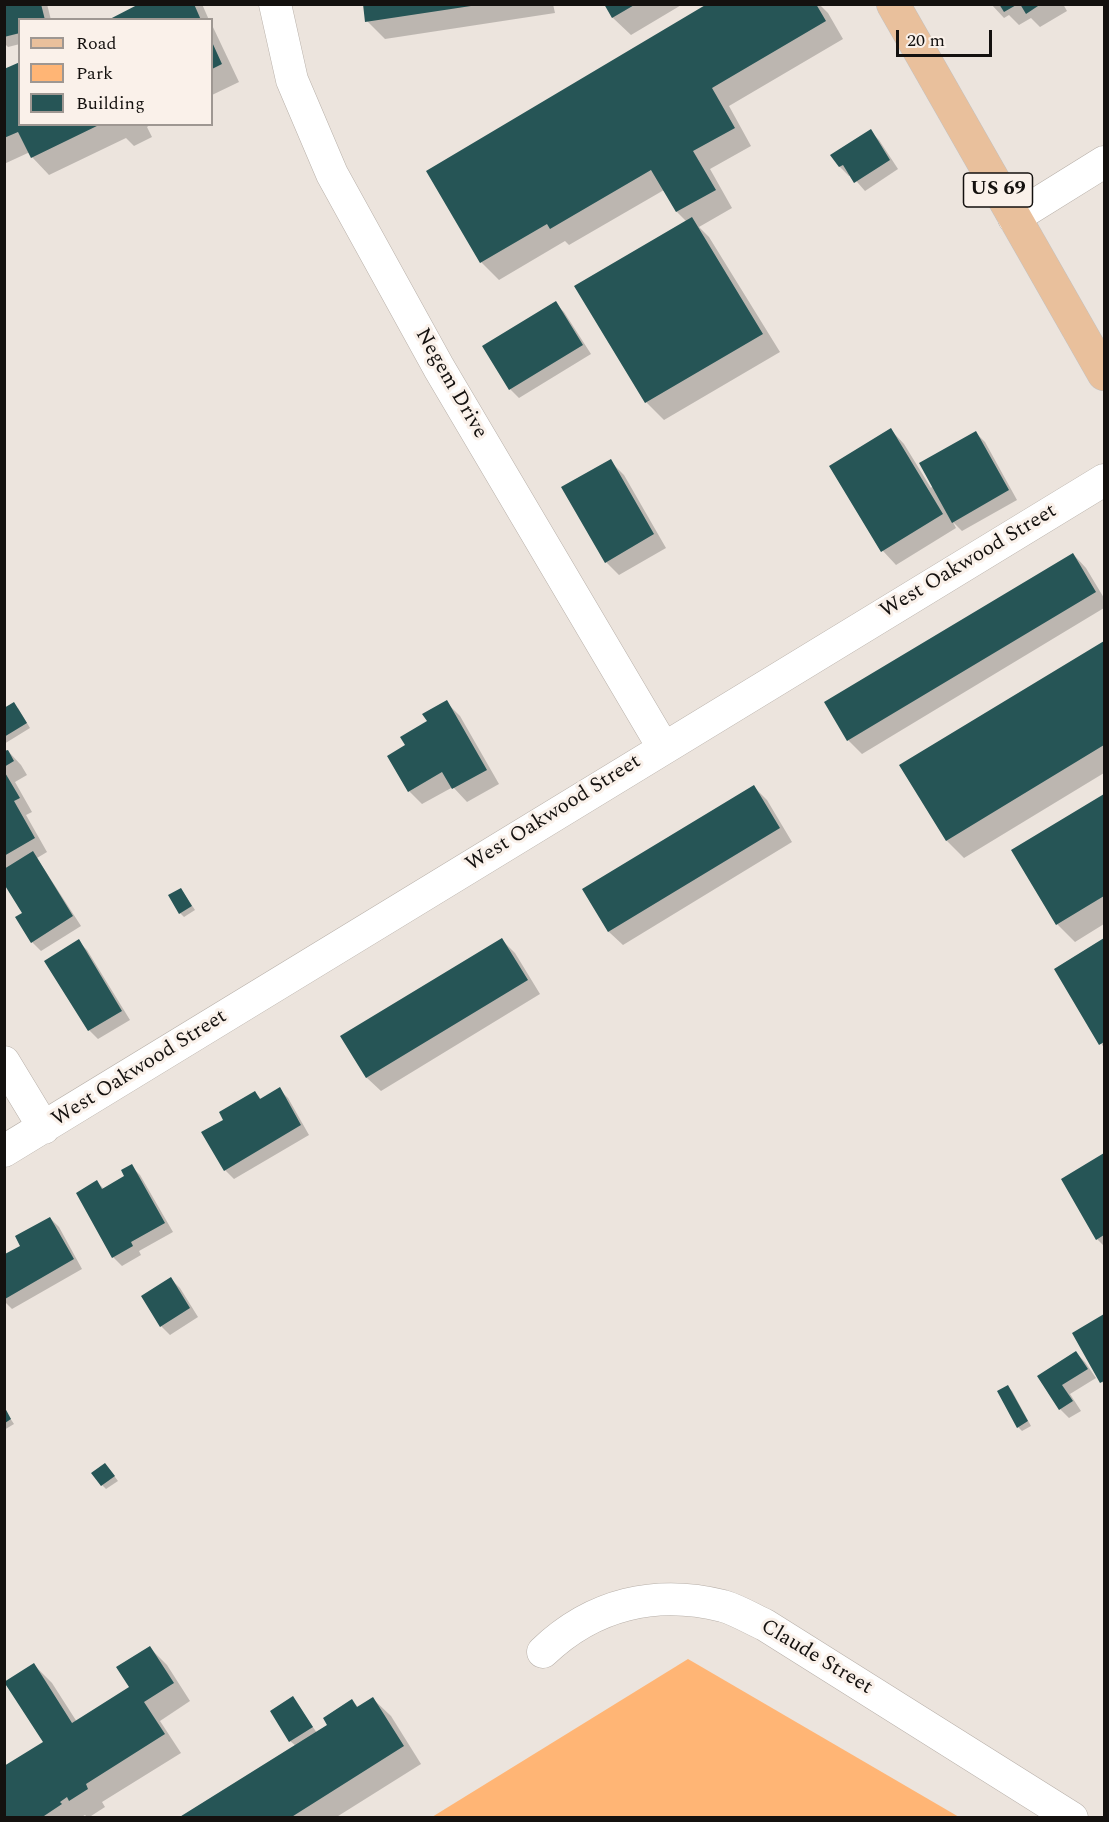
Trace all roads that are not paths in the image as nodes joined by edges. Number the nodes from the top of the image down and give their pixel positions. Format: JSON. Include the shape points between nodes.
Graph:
{"nodes":[{"id":1,"x":275,"y":4,"type":"edge"},
{"id":2,"x":892,"y":4,"type":"edge"},
{"id":3,"x":1104,"y":162,"type":"edge"},
{"id":4,"x":1014,"y":218,"type":"junction"},
{"id":5,"x":1104,"y":374,"type":"edge"},
{"id":6,"x":1104,"y":480,"type":"edge"},
{"id":7,"x":663,"y":747,"type":"junction"},
{"id":8,"x":4,"y":1062,"type":"edge"},
{"id":9,"x":44,"y":1128,"type":"junction"},
{"id":10,"x":4,"y":1151,"type":"edge"},
{"id":11,"x":543,"y":1652,"type":"dead end"},
{"id":12,"x":1072,"y":1818,"type":"edge"}],
"edges":[{"from":1,"to":7,"type":"street","name":"Negem Drive","via":[[292,80],[332,174],[439,368]]},
{"from":2,"to":4,"type":"main road","number":"US 69"},
{"from":3,"to":4,"type":"street"},
{"from":4,"to":5,"type":"main road","number":"US 69"},
{"from":6,"to":7,"type":"street","name":"West Oakwood Street"},
{"from":7,"to":9,"type":"street","name":"West Oakwood Street"},
{"from":8,"to":9,"type":"street"},
{"from":9,"to":10,"type":"street","name":"West Oakwood Street"},
{"from":11,"to":12,"type":"street","name":"Claude Street","via":[[591,1617],[634,1602],[679,1598],[724,1607],[765,1625]]}]}
